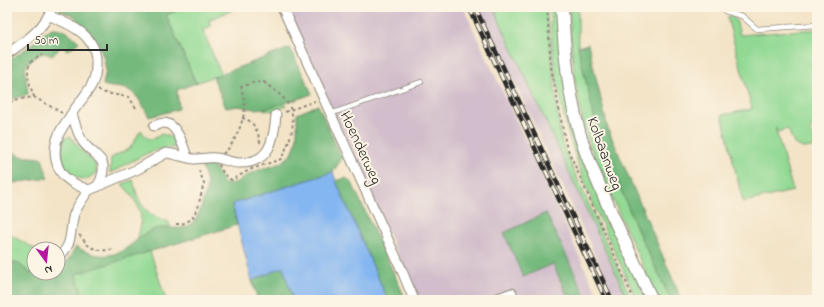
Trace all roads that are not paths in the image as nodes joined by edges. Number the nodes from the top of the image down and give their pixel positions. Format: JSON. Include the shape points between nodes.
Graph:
{"nodes":[{"id":1,"x":282,"y":7,"type":"edge"},
{"id":2,"x":562,"y":7,"type":"edge"},
{"id":3,"x":51,"y":11,"type":"edge"},
{"id":4,"x":725,"y":11,"type":"dead end"},
{"id":5,"x":817,"y":25,"type":"edge"},
{"id":6,"x":7,"y":54,"type":"edge"},
{"id":7,"x":421,"y":82,"type":"dead end"},
{"id":8,"x":330,"y":114,"type":"junction"},
{"id":9,"x":276,"y":115,"type":"road end"},
{"id":10,"x":71,"y":116,"type":"junction"},
{"id":11,"x":154,"y":126,"type":"dead end"},
{"id":12,"x":191,"y":158,"type":"junction"},
{"id":13,"x":93,"y":188,"type":"junction"},
{"id":14,"x":66,"y":248,"type":"edge"},
{"id":15,"x":513,"y":296,"type":"edge"},
{"id":16,"x":414,"y":300,"type":"edge"},
{"id":17,"x":493,"y":300,"type":"edge"},
{"id":18,"x":652,"y":300,"type":"edge"}],
"edges":[{"from":1,"to":8,"type":"street","name":"Hoenderweg"},
{"from":2,"to":18,"type":"street","name":"Kolbaanweg","via":[[573,105],[585,149],[601,190]]},
{"from":3,"to":6,"type":"street","via":[[34,35]]},
{"from":3,"to":10,"type":"street","via":[[90,40],[97,58],[96,74],[91,86]]},
{"from":4,"to":5,"type":"lane","via":[[742,16],[757,29]]},
{"from":7,"to":8,"type":"lane"},
{"from":8,"to":16,"type":"street","name":"Hoenderweg"},
{"from":9,"to":12,"type":"street","via":[[275,129],[263,156],[251,162],[240,163],[216,158]]},
{"from":10,"to":13,"type":"street","via":[[76,130],[103,166],[102,179]]},
{"from":10,"to":13,"type":"street","via":[[59,134],[54,150],[55,159],[58,168],[69,181]]},
{"from":11,"to":12,"type":"street","via":[[170,124]]},
{"from":12,"to":13,"type":"street","via":[[166,153],[138,169]]},
{"from":13,"to":14,"type":"street","via":[[80,201]]},
{"from":15,"to":17,"type":"street"}]}
